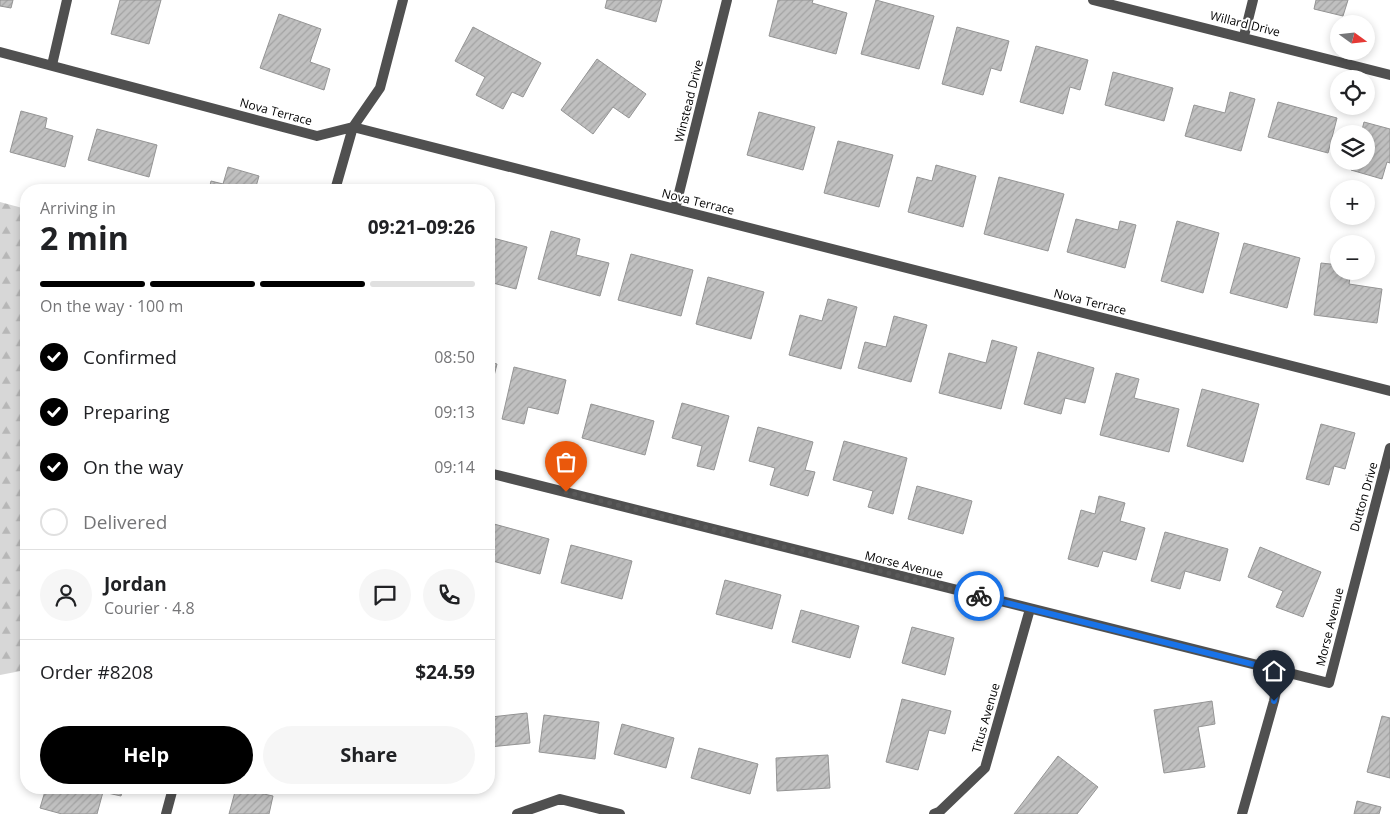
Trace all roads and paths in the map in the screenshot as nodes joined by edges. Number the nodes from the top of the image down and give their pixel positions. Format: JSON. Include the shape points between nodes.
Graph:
{"nodes":[{"id":1,"x":68,"y":0,"type":"edge"},
{"id":2,"x":403,"y":0,"type":"edge"},
{"id":3,"x":727,"y":0,"type":"edge"},
{"id":4,"x":1093,"y":0,"type":"edge"},
{"id":5,"x":1253,"y":0,"type":"edge"},
{"id":6,"x":1244,"y":36,"type":"junction"},
{"id":7,"x":0,"y":52,"type":"edge"},
{"id":8,"x":52,"y":65,"type":"junction"},
{"id":9,"x":1390,"y":75,"type":"edge"},
{"id":10,"x":353,"y":128,"type":"junction"},
{"id":11,"x":337,"y":184,"type":"edge"},
{"id":12,"x":675,"y":209,"type":"junction"},
{"id":13,"x":1390,"y":391,"type":"edge"},
{"id":14,"x":1390,"y":448,"type":"edge"},
{"id":15,"x":495,"y":475,"type":"edge"},
{"id":16,"x":1361,"y":552,"type":"joint"},
{"id":17,"x":1030,"y":609,"type":"junction"},
{"id":18,"x":1280,"y":671,"type":"junction"},
{"id":19,"x":171,"y":794,"type":"edge"},
{"id":20,"x":166,"y":814,"type":"edge"},
{"id":21,"x":517,"y":814,"type":"edge"},
{"id":22,"x":620,"y":814,"type":"edge"},
{"id":23,"x":934,"y":814,"type":"edge"},
{"id":24,"x":1242,"y":814,"type":"edge"}],
"edges":[{"from":1,"to":8,"type":"street"},
{"from":2,"to":10,"type":"street","via":[[380,88]]},
{"from":3,"to":12,"type":"street","name":"Winstead Drive"},
{"from":4,"to":6,"type":"street","name":"Willard Drive"},
{"from":5,"to":6,"type":"street"},
{"from":6,"to":9,"type":"street","name":"Willard Drive"},
{"from":7,"to":8,"type":"street","name":"Nova Terrace"},
{"from":8,"to":10,"type":"street","name":"Nova Terrace","via":[[317,136]]},
{"from":10,"to":11,"type":"street"},
{"from":10,"to":12,"type":"street","name":"Nova Terrace"},
{"from":12,"to":13,"type":"street","name":"Nova Terrace"},
{"from":14,"to":16,"type":"street","name":"Dutton Drive"},
{"from":15,"to":17,"type":"street","name":"Morse Avenue"},
{"from":16,"to":18,"type":"street","name":"Morse Avenue","via":[[1329,683]]},
{"from":17,"to":18,"type":"street","name":"Morse Avenue"},
{"from":17,"to":23,"type":"street","name":"Titus Avenue","via":[[985,768],[940,812]]},
{"from":18,"to":24,"type":"street"},
{"from":19,"to":20,"type":"street"},
{"from":21,"to":22,"type":"street","via":[[560,800]]}]}
